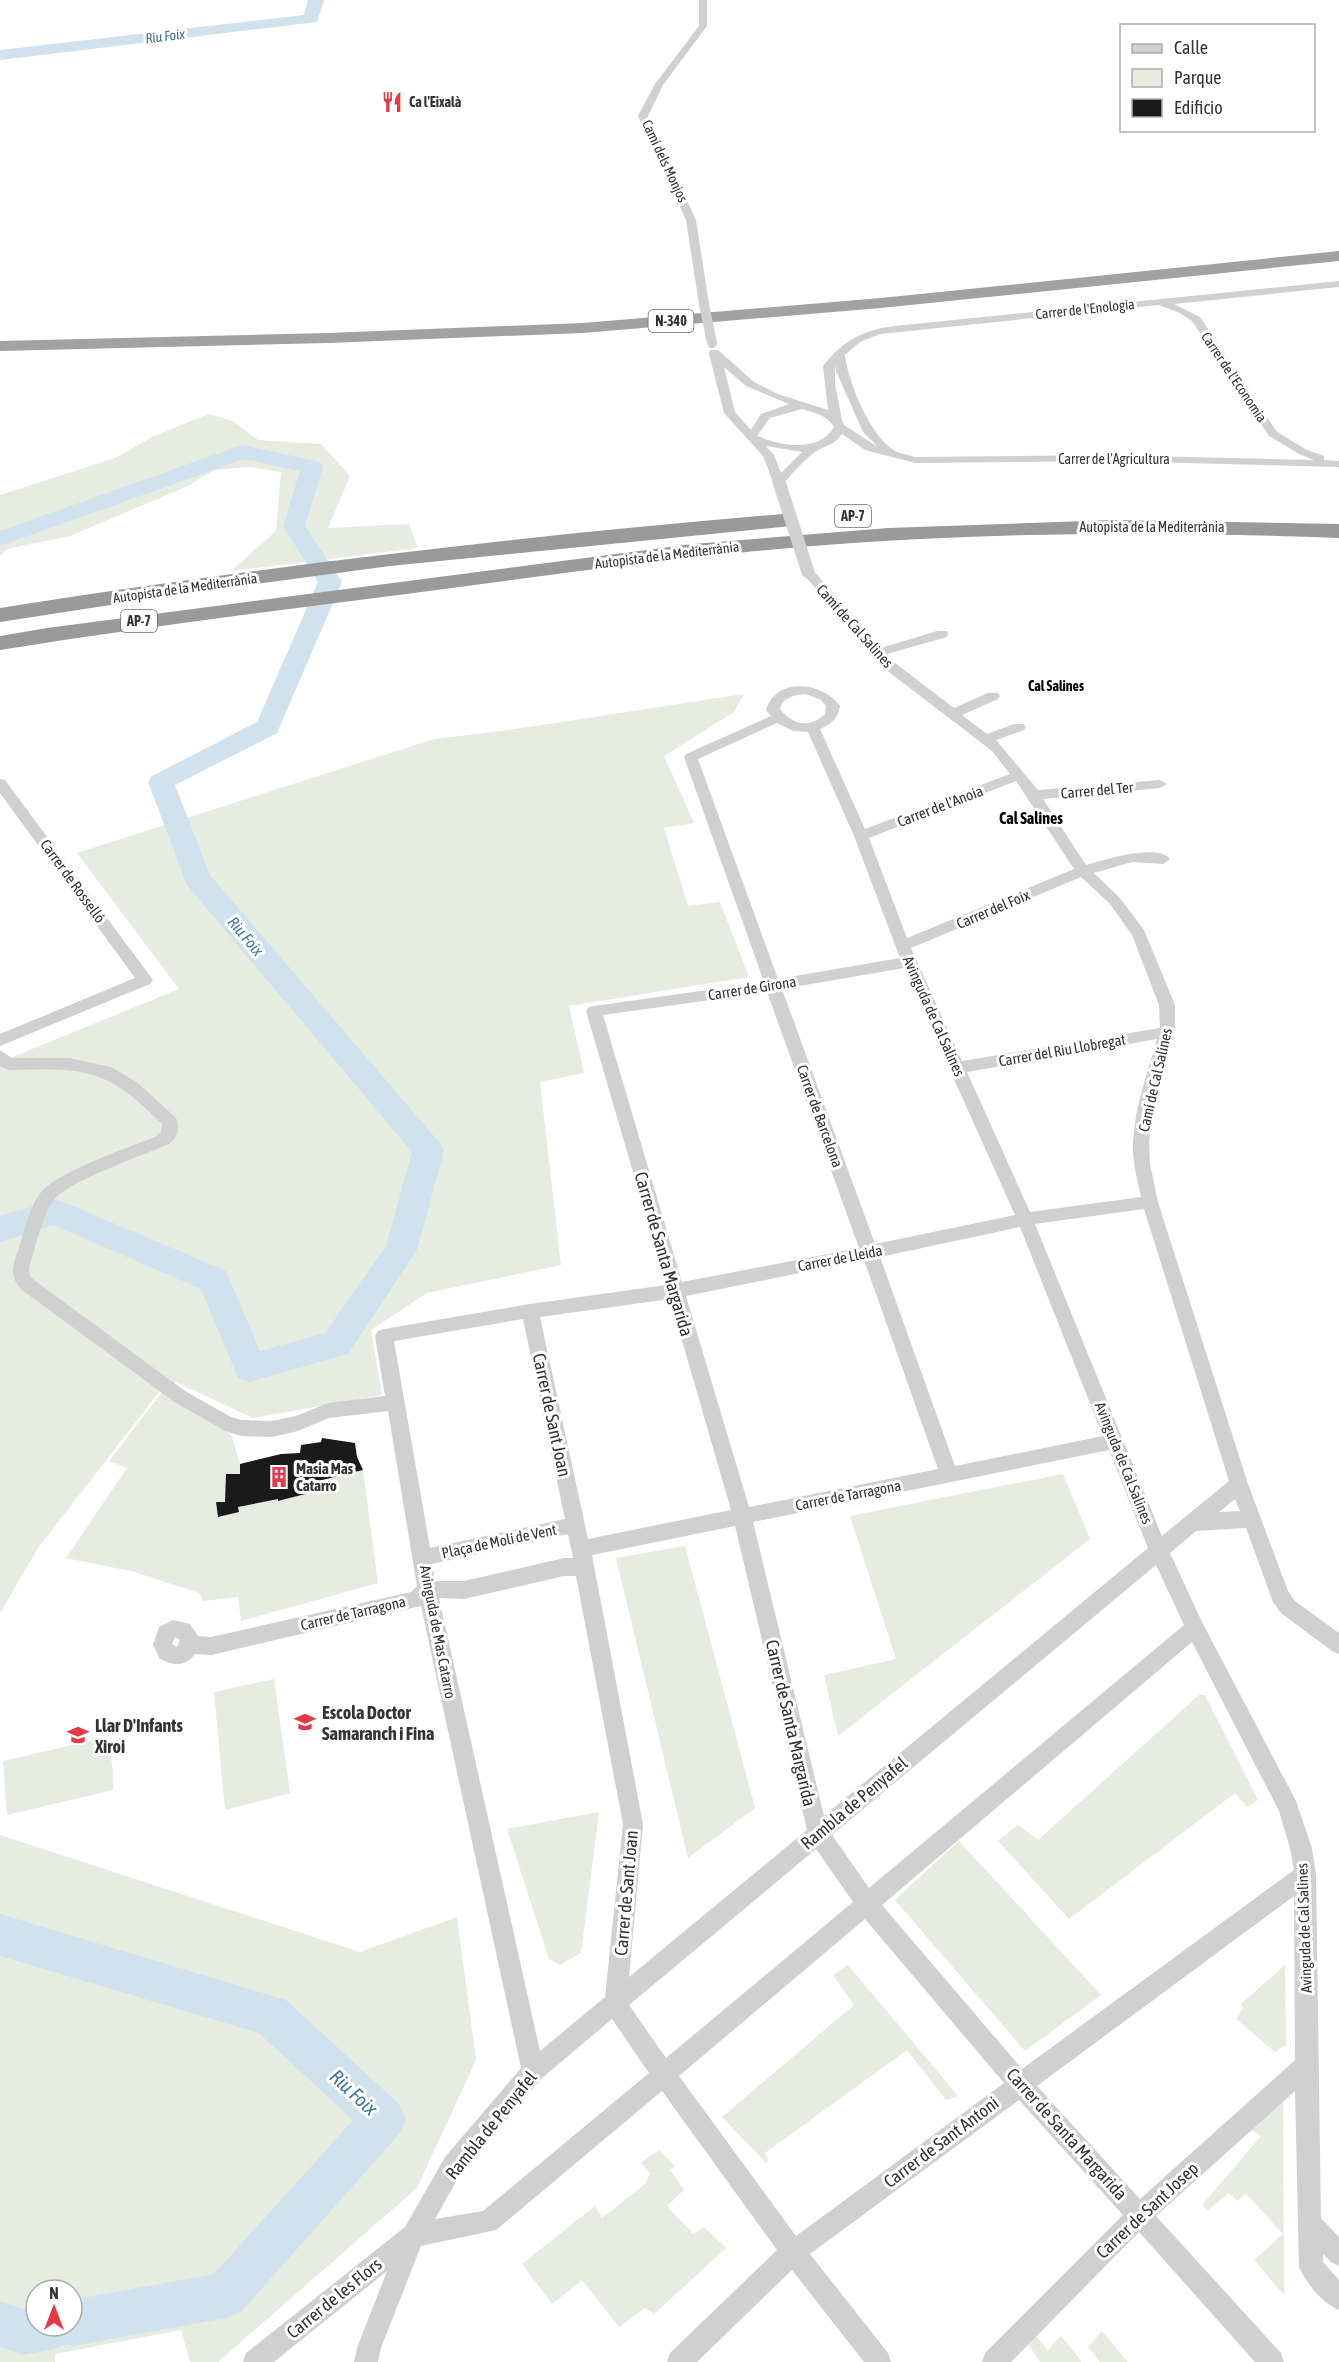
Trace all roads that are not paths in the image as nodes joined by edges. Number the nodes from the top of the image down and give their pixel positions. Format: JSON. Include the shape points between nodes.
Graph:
{"nodes":[{"id":1,"x":703,"y":0,"type":"edge"},
{"id":2,"x":1339,"y":256,"type":"edge"},
{"id":3,"x":1339,"y":284,"type":"edge"},
{"id":4,"x":1203,"y":297,"type":"junction"},
{"id":5,"x":1159,"y":302,"type":"junction"},
{"id":6,"x":704,"y":304,"type":"joint"},
{"id":7,"x":1196,"y":319,"type":"junction"},
{"id":8,"x":0,"y":346,"type":"edge"},
{"id":9,"x":713,"y":349,"type":"junction"},
{"id":10,"x":840,"y":355,"type":"junction"},
{"id":11,"x":803,"y":405,"type":"junction"},
{"id":12,"x":838,"y":424,"type":"junction"},
{"id":13,"x":1273,"y":434,"type":"junction"},
{"id":14,"x":753,"y":438,"type":"junction"},
{"id":15,"x":815,"y":447,"type":"junction"},
{"id":16,"x":891,"y":453,"type":"junction"},
{"id":17,"x":1247,"y":460,"type":"junction"},
{"id":18,"x":1337,"y":464,"type":"edge"},
{"id":19,"x":779,"y":482,"type":"junction"},
{"id":20,"x":1339,"y":511,"type":"edge"},
{"id":21,"x":1339,"y":531,"type":"edge"},
{"id":22,"x":0,"y":615,"type":"edge"},
{"id":23,"x":942,"y":634,"type":"dead end"},
{"id":24,"x":0,"y":642,"type":"edge"},
{"id":25,"x":878,"y":653,"type":"junction"},
{"id":26,"x":993,"y":696,"type":"dead end"},
{"id":27,"x":954,"y":713,"type":"junction"},
{"id":28,"x":777,"y":718,"type":"junction"},
{"id":29,"x":1019,"y":727,"type":"dead end"},
{"id":30,"x":813,"y":728,"type":"junction"},
{"id":31,"x":987,"y":739,"type":"junction"},
{"id":32,"x":1019,"y":775,"type":"junction"},
{"id":33,"x":0,"y":783,"type":"edge"},
{"id":34,"x":1160,"y":784,"type":"dead end"},
{"id":35,"x":1034,"y":795,"type":"junction"},
{"id":36,"x":861,"y":836,"type":"junction"},
{"id":37,"x":1162,"y":859,"type":"dead end"},
{"id":38,"x":1083,"y":871,"type":"junction"},
{"id":39,"x":903,"y":946,"type":"junction"},
{"id":40,"x":909,"y":962,"type":"junction"},
{"id":41,"x":771,"y":986,"type":"junction"},
{"id":42,"x":594,"y":1011,"type":"joint"},
{"id":43,"x":1167,"y":1032,"type":"junction"},
{"id":44,"x":0,"y":1040,"type":"edge"},
{"id":45,"x":0,"y":1056,"type":"edge"},
{"id":46,"x":957,"y":1068,"type":"junction"},
{"id":47,"x":1150,"y":1202,"type":"junction"},
{"id":48,"x":1025,"y":1219,"type":"junction"},
{"id":49,"x":871,"y":1252,"type":"junction"},
{"id":50,"x":674,"y":1291,"type":"junction"},
{"id":51,"x":530,"y":1311,"type":"junction"},
{"id":52,"x":396,"y":1402,"type":"junction"},
{"id":53,"x":1116,"y":1441,"type":"junction"},
{"id":54,"x":949,"y":1475,"type":"junction"},
{"id":55,"x":1239,"y":1484,"type":"junction"},
{"id":56,"x":742,"y":1516,"type":"junction"},
{"id":57,"x":1253,"y":1520,"type":"junction"},
{"id":58,"x":1192,"y":1523,"type":"junction"},
{"id":59,"x":574,"y":1525,"type":"junction"},
{"id":60,"x":1158,"y":1550,"type":"junction"},
{"id":61,"x":423,"y":1558,"type":"junction"},
{"id":62,"x":582,"y":1558,"type":"junction"},
{"id":63,"x":427,"y":1589,"type":"junction"},
{"id":64,"x":1195,"y":1628,"type":"junction"},
{"id":65,"x":189,"y":1645,"type":"dead end"},
{"id":66,"x":1339,"y":1645,"type":"edge"},
{"id":67,"x":818,"y":1833,"type":"junction"},
{"id":68,"x":1305,"y":1875,"type":"junction"},
{"id":69,"x":867,"y":1904,"type":"junction"},
{"id":70,"x":615,"y":2003,"type":"junction"},
{"id":71,"x":1307,"y":2065,"type":"junction"},
{"id":72,"x":533,"y":2072,"type":"junction"},
{"id":73,"x":664,"y":2074,"type":"junction"},
{"id":74,"x":1020,"y":2084,"type":"junction"},
{"id":75,"x":1140,"y":2214,"type":"junction"},
{"id":76,"x":1310,"y":2223,"type":"junction"},
{"id":77,"x":413,"y":2235,"type":"junction"},
{"id":78,"x":793,"y":2252,"type":"junction"},
{"id":79,"x":1339,"y":2254,"type":"edge"},
{"id":80,"x":1339,"y":2298,"type":"edge"},
{"id":81,"x":255,"y":2362,"type":"edge"},
{"id":82,"x":366,"y":2362,"type":"edge"},
{"id":83,"x":679,"y":2362,"type":"edge"},
{"id":84,"x":879,"y":2362,"type":"edge"},
{"id":85,"x":994,"y":2362,"type":"edge"},
{"id":86,"x":1272,"y":2362,"type":"edge"}],
"edges":[{"from":1,"to":6,"type":"street","name":"Camí dels Monjos","via":[[703,26],[647,101],[643,116],[692,220]]},
{"from":2,"to":8,"type":"highway","number":"N-340","via":[[881,303],[583,327]]},
{"from":3,"to":4,"type":"street","name":"Carrer de l'Enologia"},
{"from":4,"to":5,"type":"street","name":"Carrer de l'Enologia"},
{"from":4,"to":7,"type":"street","name":"Carrer de l'Economia","via":[[1195,311]]},
{"from":5,"to":7,"type":"street","name":"Carrer de l'Economia"},
{"from":5,"to":10,"type":"street","name":"Carrer de l'Enologia","via":[[876,331],[858,337]]},
{"from":6,"to":9,"type":"street","name":"Camí de Cal Salines","bridge":true},
{"from":7,"to":13,"type":"street","name":"Carrer de l'Economia"},
{"from":9,"to":11,"type":"street","name":"Carrer de l'Agricultura","via":[[750,384]]},
{"from":9,"to":14,"type":"street","name":"Camí de Cal Salines","via":[[730,413]]},
{"from":10,"to":12,"type":"street","via":[[828,366]]},
{"from":10,"to":16,"type":"street","via":[[841,370],[870,432]]},
{"from":11,"to":12,"type":"street","name":"Carrer de l'Agricultura","via":[[826,413]]},
{"from":11,"to":14,"type":"street","via":[[765,416]]},
{"from":12,"to":15,"type":"street","via":[[836,438]]},
{"from":12,"to":16,"type":"street","name":"Carrer de l'Agricultura","via":[[869,448]]},
{"from":13,"to":17,"type":"street","name":"Carrer de l'Economia","via":[[1272,444]]},
{"from":13,"to":18,"type":"street","name":"Carrer de l'Economia","via":[[1303,452]]},
{"from":14,"to":15,"type":"street","via":[[799,448]]},
{"from":14,"to":19,"type":"street","name":"Camí de Cal Salines","via":[[768,454]]},
{"from":15,"to":19,"type":"street"},
{"from":16,"to":17,"type":"street","name":"Carrer de l'Agricultura","via":[[915,460],[948,461]]},
{"from":17,"to":18,"type":"street","name":"Carrer de l'Agricultura"},
{"from":19,"to":25,"type":"street","name":"Camí de Cal Salines","bridge":true,"via":[[808,572]]},
{"from":20,"to":22,"type":"highway","name":"Autopista de la Mediterrània","number":"AP-7","via":[[1123,506],[930,512],[528,542]]},
{"from":21,"to":24,"type":"highway","name":"Autopista de la Mediterrània","number":"AP-7","via":[[1132,526],[891,534],[734,546]]},
{"from":23,"to":25,"type":"street"},
{"from":25,"to":27,"type":"street","name":"Camí de Cal Salines","via":[[904,678]]},
{"from":26,"to":27,"type":"street"},
{"from":27,"to":31,"type":"street","name":"Camí de Cal Salines"},
{"from":28,"to":30,"type":"street","via":[[787,725]]},
{"from":28,"to":30,"type":"street","via":[[773,710],[782,695],[794,691],[818,693],[833,704],[835,711],[824,724]]},
{"from":28,"to":41,"type":"street","name":"Carrer de Barcelona","via":[[691,757]]},
{"from":29,"to":31,"type":"street"},
{"from":30,"to":36,"type":"street","name":"Avinguda de Cal Salines"},
{"from":31,"to":32,"type":"street","name":"Camí de Cal Salines"},
{"from":32,"to":35,"type":"street","name":"Camí de Cal Salines"},
{"from":32,"to":36,"type":"street","name":"Carrer de l'Anoia"},
{"from":33,"to":44,"type":"street","name":"Carrer de Rosselló","via":[[145,980]]},
{"from":34,"to":35,"type":"street","name":"Carrer del Ter"},
{"from":35,"to":38,"type":"street","name":"Camí de Cal Salines"},
{"from":36,"to":39,"type":"street","name":"Avinguda de Cal Salines"},
{"from":37,"to":38,"type":"street","name":"Carrer del Foix","via":[[1132,857]]},
{"from":38,"to":39,"type":"street","name":"Carrer del Foix"},
{"from":38,"to":43,"type":"street","name":"Camí de Cal Salines","via":[[1115,901],[1139,934],[1167,1005]]},
{"from":39,"to":40,"type":"street","name":"Avinguda de Cal Salines"},
{"from":40,"to":41,"type":"street","name":"Carrer de Girona"},
{"from":40,"to":46,"type":"street","name":"Avinguda de Cal Salines"},
{"from":41,"to":42,"type":"street","name":"Carrer de Girona"},
{"from":41,"to":49,"type":"street","name":"Carrer de Barcelona"},
{"from":42,"to":50,"type":"street","name":"Carrer de Santa Margarida"},
{"from":43,"to":46,"type":"street","name":"Carrer del Riu Llobregat"},
{"from":43,"to":47,"type":"street","name":"Camí de Cal Salines","via":[[1146,1105],[1141,1141]]},
{"from":45,"to":52,"type":"street","via":[[8,1064],[69,1065],[104,1071],[138,1090],[170,1122],[171,1129],[163,1140],[65,1182],[49,1194],[20,1269],[22,1279],[171,1390],[225,1423],[272,1429],[328,1411]]},
{"from":46,"to":48,"type":"street","name":"Avinguda de Cal Salines"},
{"from":47,"to":48,"type":"street","name":"Carrer de Lleida"},
{"from":47,"to":55,"type":"street","name":"Camí de Cal Salines"},
{"from":48,"to":49,"type":"street","name":"Carrer de Lleida"},
{"from":48,"to":53,"type":"street","name":"Avinguda de Cal Salines"},
{"from":49,"to":50,"type":"street","name":"Carrer de Lleida"},
{"from":49,"to":54,"type":"street","name":"Carrer de Barcelona"},
{"from":50,"to":51,"type":"street","name":"Carrer de Lleida"},
{"from":50,"to":56,"type":"street","name":"Carrer de Santa Margarida"},
{"from":51,"to":52,"type":"street","name":"Avinguda de Mas Catarro","via":[[384,1336]]},
{"from":51,"to":59,"type":"street","name":"Carrer de Sant Joan"},
{"from":52,"to":61,"type":"street","name":"Avinguda de Mas Catarro"},
{"from":53,"to":54,"type":"street","name":"Carrer de Tarragona"},
{"from":53,"to":60,"type":"street","name":"Avinguda de Cal Salines"},
{"from":54,"to":56,"type":"street","name":"Carrer de Tarragona"},
{"from":55,"to":57,"type":"street","name":"Camí de Cal Salines"},
{"from":55,"to":58,"type":"street","name":"Rambla de Penyafel"},
{"from":56,"to":62,"type":"street","name":"Carrer de Tarragona"},
{"from":56,"to":67,"type":"street","name":"Carrer de Santa Margarida"},
{"from":57,"to":58,"type":"street"},
{"from":57,"to":66,"type":"street","name":"Camí de Cal Salines","via":[[1280,1596],[1288,1607]]},
{"from":58,"to":60,"type":"street","name":"Rambla de Penyafel"},
{"from":59,"to":61,"type":"street","name":"Plaça de Molí de Vent"},
{"from":59,"to":62,"type":"street","name":"Carrer de Sant Joan"},
{"from":60,"to":64,"type":"street","name":"Avinguda de Cal Salines"},
{"from":60,"to":67,"type":"street","name":"Rambla de Penyafel"},
{"from":61,"to":63,"type":"street","name":"Avinguda de Mas Catarro"},
{"from":62,"to":63,"type":"street","name":"Carrer de Tarragona","via":[[564,1568],[464,1590]]},
{"from":62,"to":70,"type":"street","name":"Carrer de Sant Joan","via":[[633,1824]]},
{"from":63,"to":65,"type":"street","name":"Carrer de Tarragona","via":[[417,1599],[211,1646]]},
{"from":63,"to":72,"type":"street","name":"Avinguda de Mas Catarro"},
{"from":64,"to":68,"type":"street","name":"Avinguda de Cal Salines","via":[[1289,1808]]},
{"from":64,"to":69,"type":"street"},
{"from":67,"to":69,"type":"street","name":"Carrer de Santa Margarida"},
{"from":67,"to":70,"type":"street","name":"Rambla de Penyafel"},
{"from":68,"to":71,"type":"street","name":"Avinguda de Cal Salines"},
{"from":68,"to":74,"type":"street","name":"Carrer de Sant Antoni"},
{"from":69,"to":73,"type":"street"},
{"from":69,"to":74,"type":"street","name":"Carrer de Santa Margarida"},
{"from":70,"to":72,"type":"street","name":"Rambla de Penyafel"},
{"from":70,"to":73,"type":"street"},
{"from":71,"to":75,"type":"street","name":"Carrer de Sant Josep"},
{"from":71,"to":76,"type":"street","name":"Avinguda de Cal Salines"},
{"from":72,"to":77,"type":"street","name":"Rambla de Penyafel","via":[[453,2166]]},
{"from":73,"to":77,"type":"street","via":[[488,2222]]},
{"from":73,"to":78,"type":"street"},
{"from":74,"to":75,"type":"street","name":"Carrer de Santa Margarida"},
{"from":74,"to":78,"type":"street","name":"Carrer de Sant Antoni"},
{"from":75,"to":85,"type":"street","name":"Carrer de Sant Josep"},
{"from":75,"to":86,"type":"street","name":"Carrer de Santa Margarida"},
{"from":76,"to":79,"type":"street"},
{"from":76,"to":80,"type":"street","name":"Avinguda de Cal Salines","via":[[1311,2267]]},
{"from":77,"to":81,"type":"street","name":"Carrer de les Flors"},
{"from":77,"to":82,"type":"street"},
{"from":78,"to":83,"type":"street","name":"Carrer de Sant Antoni"},
{"from":78,"to":84,"type":"street"}]}
